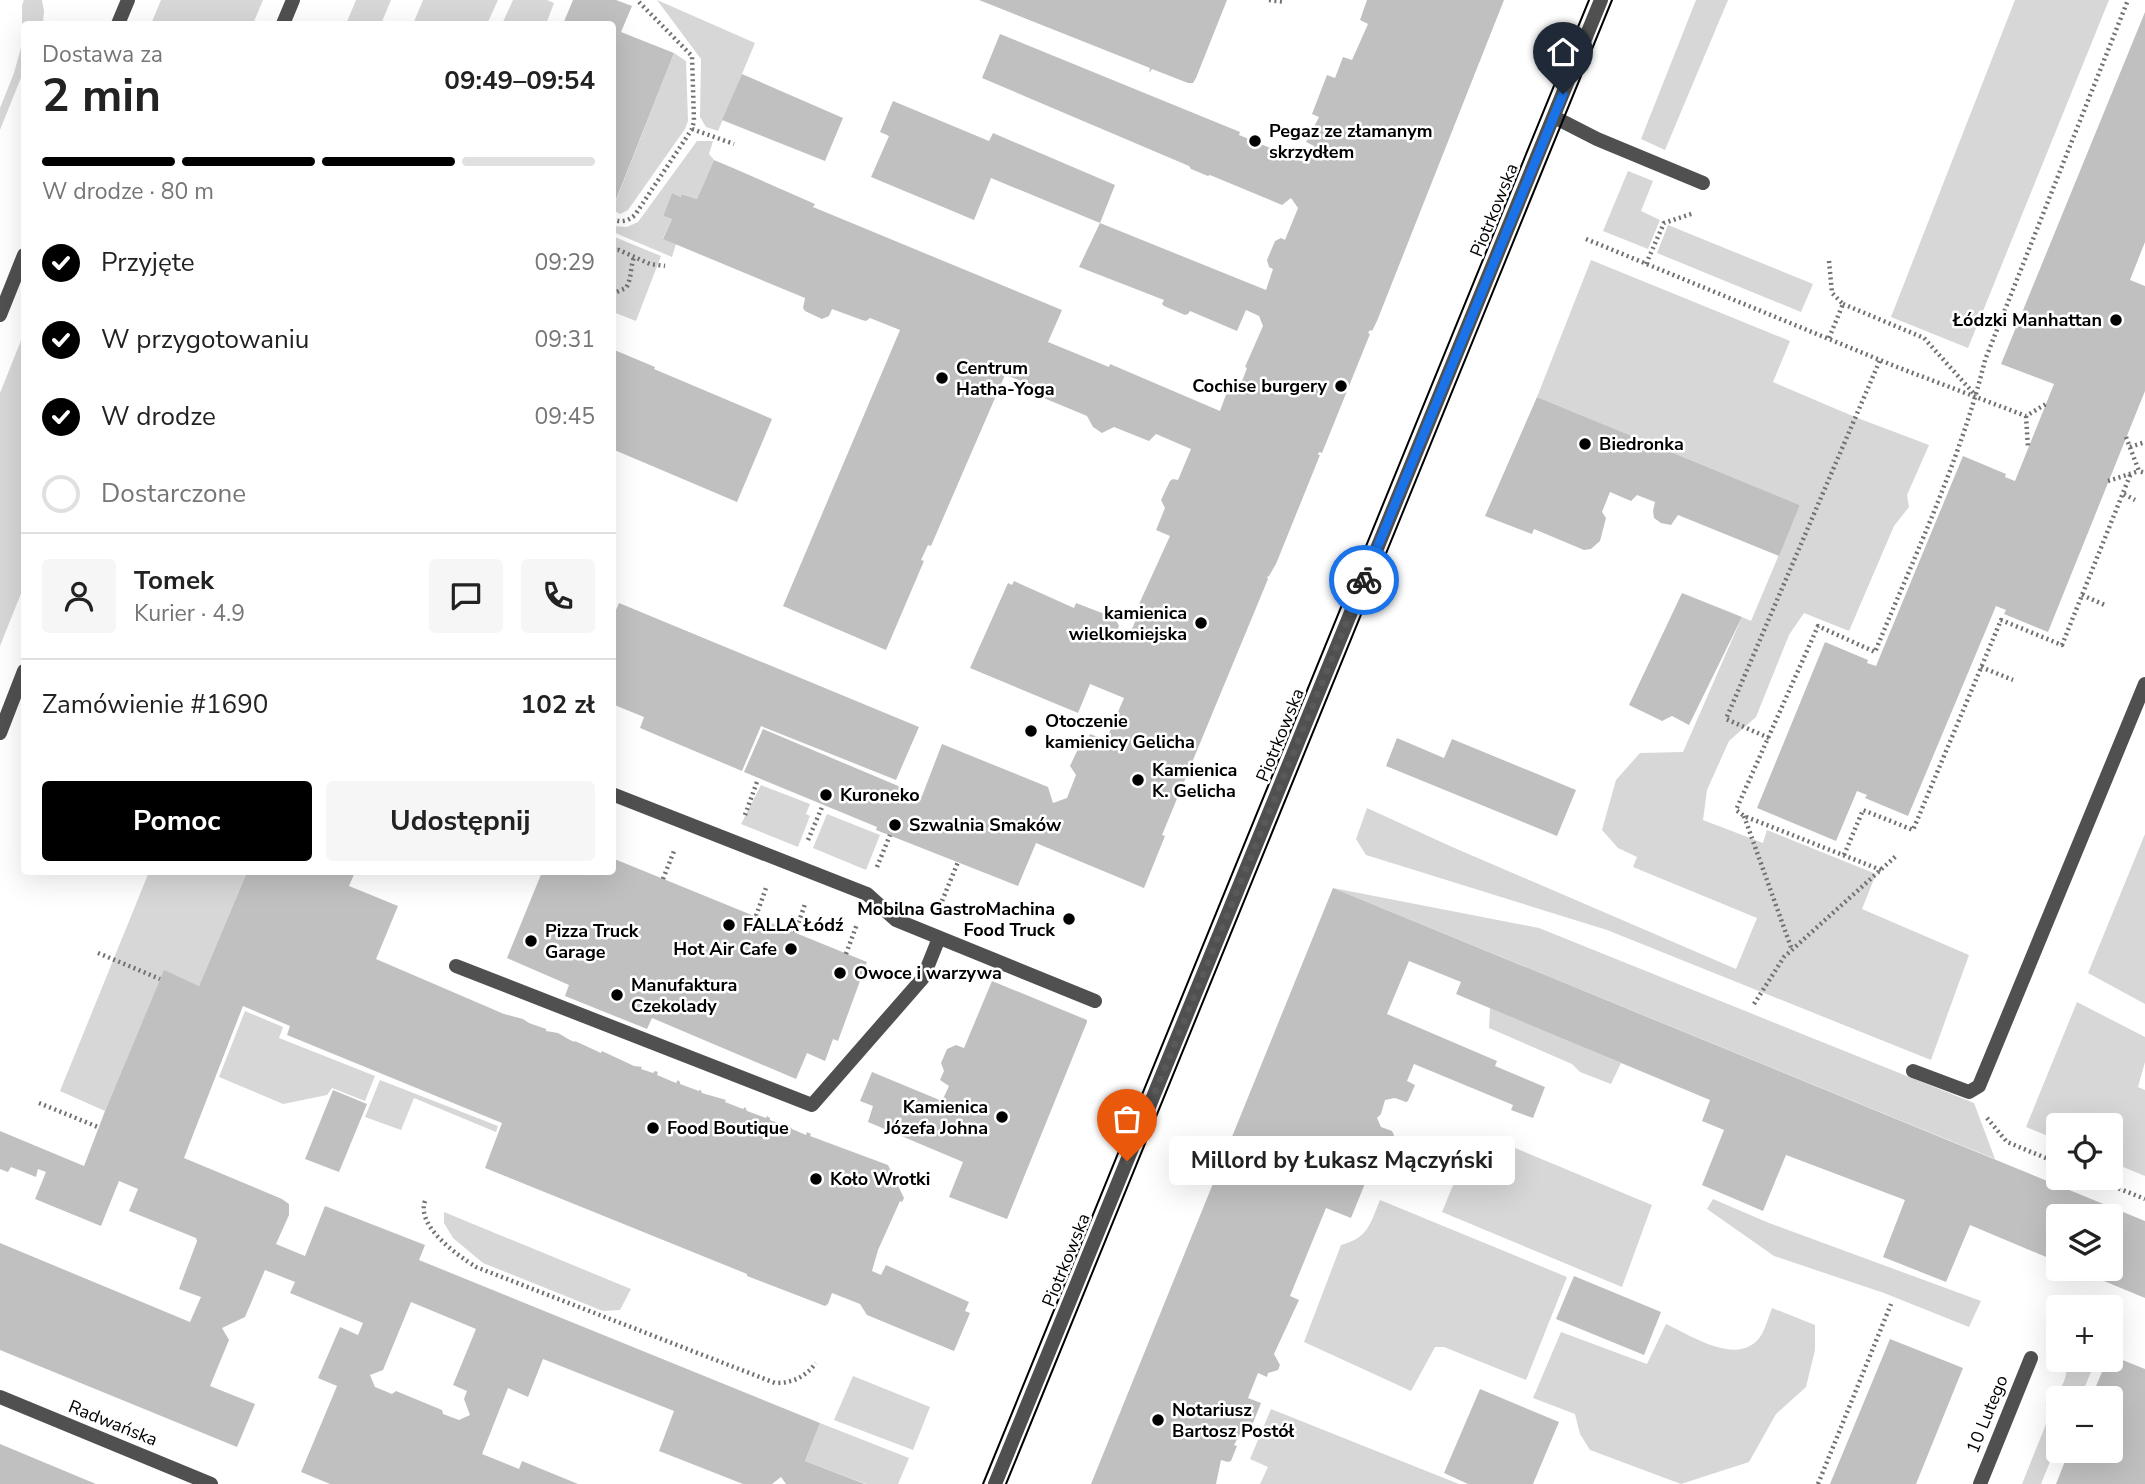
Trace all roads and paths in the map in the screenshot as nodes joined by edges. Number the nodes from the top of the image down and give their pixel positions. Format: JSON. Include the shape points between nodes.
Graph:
{"nodes":[{"id":1,"x":128,"y":0,"type":"edge"},
{"id":2,"x":293,"y":0,"type":"edge"},
{"id":3,"x":638,"y":0,"type":"edge"},
{"id":4,"x":1269,"y":0,"type":"edge"},
{"id":5,"x":1601,"y":0,"type":"edge"},
{"id":6,"x":2128,"y":0,"type":"edge"},
{"id":7,"x":1285,"y":2,"type":"dead end"},
{"id":8,"x":119,"y":21,"type":"edge"},
{"id":9,"x":284,"y":21,"type":"edge"},
{"id":10,"x":1553,"y":117,"type":"junction"},
{"id":11,"x":692,"y":129,"type":"junction"},
{"id":12,"x":734,"y":144,"type":"dead end"},
{"id":13,"x":1703,"y":183,"type":"dead end"},
{"id":14,"x":1702,"y":211,"type":"dead end"},
{"id":15,"x":616,"y":221,"type":"edge"},
{"id":16,"x":1586,"y":239,"type":"dead end"},
{"id":17,"x":616,"y":250,"type":"edge"},
{"id":18,"x":634,"y":257,"type":"junction"},
{"id":19,"x":1829,"y":261,"type":"dead end"},
{"id":20,"x":21,"y":262,"type":"edge"},
{"id":21,"x":1646,"y":264,"type":"junction"},
{"id":22,"x":665,"y":266,"type":"dead end"},
{"id":23,"x":616,"y":292,"type":"edge"},
{"id":24,"x":1843,"y":304,"type":"junction"},
{"id":25,"x":0,"y":315,"type":"edge"},
{"id":26,"x":1829,"y":338,"type":"junction"},
{"id":27,"x":1880,"y":360,"type":"junction"},
{"id":28,"x":1976,"y":396,"type":"junction"},
{"id":29,"x":2046,"y":404,"type":"dead end"},
{"id":30,"x":2026,"y":416,"type":"junction"},
{"id":31,"x":2126,"y":437,"type":"dead end"},
{"id":32,"x":2145,"y":442,"type":"edge"},
{"id":33,"x":2130,"y":447,"type":"junction"},
{"id":34,"x":2028,"y":448,"type":"dead end"},
{"id":35,"x":2142,"y":472,"type":"edge"},
{"id":36,"x":2132,"y":473,"type":"junction"},
{"id":37,"x":2108,"y":481,"type":"dead end"},
{"id":38,"x":2124,"y":494,"type":"junction"},
{"id":39,"x":2135,"y":500,"type":"dead end"},
{"id":40,"x":2082,"y":595,"type":"junction"},
{"id":41,"x":2107,"y":606,"type":"dead end"},
{"id":42,"x":1981,"y":667,"type":"junction"},
{"id":43,"x":21,"y":679,"type":"edge"},
{"id":44,"x":2013,"y":680,"type":"dead end"},
{"id":45,"x":2145,"y":684,"type":"edge"},
{"id":46,"x":0,"y":733,"type":"edge"},
{"id":47,"x":1769,"y":738,"type":"junction"},
{"id":48,"x":616,"y":796,"type":"edge"},
{"id":49,"x":823,"y":805,"type":"dead end"},
{"id":50,"x":1744,"y":816,"type":"junction"},
{"id":51,"x":817,"y":820,"type":"dead end"},
{"id":52,"x":1844,"y":855,"type":"junction"},
{"id":53,"x":1896,"y":856,"type":"dead end"},
{"id":54,"x":957,"y":862,"type":"dead end"},
{"id":55,"x":1881,"y":870,"type":"junction"},
{"id":56,"x":950,"y":878,"type":"dead end"},
{"id":57,"x":939,"y":938,"type":"junction"},
{"id":58,"x":1792,"y":950,"type":"junction"},
{"id":59,"x":98,"y":953,"type":"dead end"},
{"id":60,"x":456,"y":966,"type":"dead end"},
{"id":61,"x":160,"y":979,"type":"dead end"},
{"id":62,"x":1095,"y":1001,"type":"dead end"},
{"id":63,"x":1754,"y":1004,"type":"dead end"},
{"id":64,"x":1913,"y":1071,"type":"dead end"},
{"id":65,"x":1969,"y":1092,"type":"junction"},
{"id":66,"x":39,"y":1103,"type":"dead end"},
{"id":67,"x":98,"y":1127,"type":"dead end"},
{"id":68,"x":2046,"y":1158,"type":"edge"},
{"id":69,"x":2122,"y":1190,"type":"edge"},
{"id":70,"x":2145,"y":1199,"type":"edge"},
{"id":71,"x":425,"y":1201,"type":"dead end"},
{"id":72,"x":1891,"y":1304,"type":"dead end"},
{"id":73,"x":2031,"y":1358,"type":"dead end"},
{"id":74,"x":816,"y":1363,"type":"dead end"},
{"id":75,"x":0,"y":1397,"type":"edge"},
{"id":76,"x":211,"y":1484,"type":"edge"},
{"id":77,"x":995,"y":1484,"type":"edge"},
{"id":78,"x":1818,"y":1484,"type":"edge"},
{"id":79,"x":1980,"y":1484,"type":"edge"}],
"edges":[{"from":1,"to":8,"type":"street"},
{"from":2,"to":9,"type":"street"},
{"from":3,"to":11,"type":"path","via":[[692,56]]},
{"from":4,"to":7,"type":"path"},
{"from":5,"to":10,"type":"street","name":"Piotrkowska"},
{"from":6,"to":28,"type":"path","via":[[1985,360]]},
{"from":10,"to":13,"type":"street"},
{"from":10,"to":77,"type":"street","name":"Piotrkowska"},
{"from":11,"to":12,"type":"path"},
{"from":11,"to":15,"type":"path","via":[[635,215]]},
{"from":14,"to":21,"type":"path","via":[[1664,223]]},
{"from":16,"to":21,"type":"path"},
{"from":17,"to":18,"type":"path"},
{"from":18,"to":22,"type":"path"},
{"from":18,"to":23,"type":"path","via":[[626,288]]},
{"from":19,"to":24,"type":"path","via":[[1832,293]]},
{"from":20,"to":25,"type":"street"},
{"from":21,"to":26,"type":"path"},
{"from":24,"to":26,"type":"path"},
{"from":24,"to":28,"type":"path","via":[[1924,338]]},
{"from":26,"to":27,"type":"path"},
{"from":27,"to":28,"type":"path"},
{"from":27,"to":47,"type":"path","via":[[1726,719]]},
{"from":28,"to":30,"type":"path"},
{"from":28,"to":47,"type":"path","via":[[1875,652],[1818,626]]},
{"from":29,"to":30,"type":"path"},
{"from":30,"to":34,"type":"path"},
{"from":31,"to":33,"type":"path"},
{"from":32,"to":33,"type":"path"},
{"from":33,"to":35,"type":"path"},
{"from":35,"to":36,"type":"path"},
{"from":36,"to":37,"type":"path"},
{"from":36,"to":38,"type":"path"},
{"from":38,"to":39,"type":"path"},
{"from":38,"to":40,"type":"path"},
{"from":40,"to":41,"type":"path"},
{"from":40,"to":42,"type":"path","via":[[2062,645],[2001,620]]},
{"from":42,"to":44,"type":"path"},
{"from":42,"to":52,"type":"path","via":[[1913,830],[1863,810]]},
{"from":43,"to":46,"type":"street"},
{"from":45,"to":65,"type":"street","via":[[1984,1076]]},
{"from":47,"to":50,"type":"path","via":[[1736,810]]},
{"from":48,"to":57,"type":"street","via":[[867,894],[897,920]]},
{"from":49,"to":51,"type":"path"},
{"from":50,"to":52,"type":"path"},
{"from":50,"to":58,"type":"path"},
{"from":52,"to":55,"type":"path"},
{"from":53,"to":55,"type":"path"},
{"from":54,"to":56,"type":"path"},
{"from":55,"to":58,"type":"path"},
{"from":57,"to":60,"type":"street","via":[[923,978],[812,1105]]},
{"from":57,"to":62,"type":"street"},
{"from":58,"to":63,"type":"path"},
{"from":59,"to":61,"type":"path"},
{"from":64,"to":65,"type":"street"},
{"from":65,"to":68,"type":"path","via":[[2007,1142]]},
{"from":66,"to":67,"type":"path"},
{"from":69,"to":70,"type":"path"},
{"from":71,"to":74,"type":"path","via":[[422,1209],[434,1232],[476,1267],[775,1383],[800,1378]]},
{"from":72,"to":78,"type":"path"},
{"from":73,"to":79,"type":"street","name":"10 Lutego"},
{"from":75,"to":76,"type":"street","name":"Radwańska"}]}
